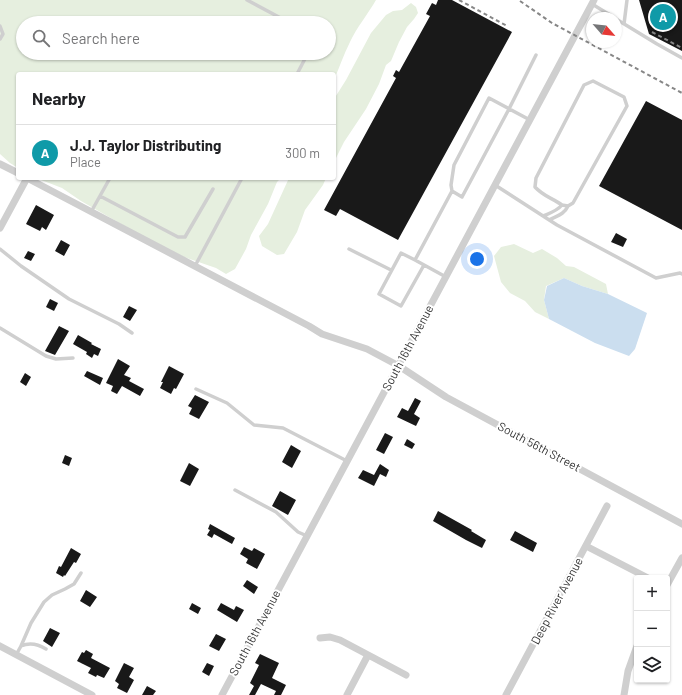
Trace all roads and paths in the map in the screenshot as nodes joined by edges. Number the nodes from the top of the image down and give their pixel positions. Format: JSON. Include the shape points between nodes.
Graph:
{"nodes":[{"id":1,"x":248,"y":0,"type":"edge"},
{"id":2,"x":627,"y":0,"type":"edge"},
{"id":3,"x":593,"y":2,"type":"edge"},
{"id":4,"x":607,"y":12,"type":"edge"},
{"id":5,"x":277,"y":16,"type":"edge"},
{"id":6,"x":624,"y":24,"type":"joint"},
{"id":7,"x":0,"y":26,"type":"edge"},
{"id":8,"x":0,"y":40,"type":"edge"},
{"id":9,"x":536,"y":55,"type":"dead end"},
{"id":10,"x":682,"y":58,"type":"edge"},
{"id":11,"x":304,"y":60,"type":"edge"},
{"id":12,"x":298,"y":72,"type":"edge"},
{"id":13,"x":509,"y":109,"type":"junction"},
{"id":14,"x":530,"y":120,"type":"junction"},
{"id":15,"x":0,"y":164,"type":"edge"},
{"id":16,"x":16,"y":173,"type":"edge"},
{"id":17,"x":26,"y":180,"type":"edge"},
{"id":18,"x":31,"y":180,"type":"edge"},
{"id":19,"x":109,"y":180,"type":"edge"},
{"id":20,"x":241,"y":180,"type":"edge"},
{"id":21,"x":495,"y":185,"type":"junction"},
{"id":22,"x":213,"y":189,"type":"dead end"},
{"id":23,"x":452,"y":191,"type":"junction"},
{"id":24,"x":100,"y":196,"type":"junction"},
{"id":25,"x":562,"y":205,"type":"junction"},
{"id":26,"x":568,"y":206,"type":"junction"},
{"id":27,"x":91,"y":212,"type":"junction"},
{"id":28,"x":542,"y":216,"type":"junction"},
{"id":29,"x":548,"y":220,"type":"junction"},
{"id":30,"x":0,"y":228,"type":"edge"},
{"id":31,"x":349,"y":248,"type":"dead end"},
{"id":32,"x":0,"y":249,"type":"edge"},
{"id":33,"x":415,"y":260,"type":"junction"},
{"id":34,"x":424,"y":265,"type":"junction"},
{"id":35,"x":194,"y":266,"type":"junction"},
{"id":36,"x":391,"y":270,"type":"junction"},
{"id":37,"x":682,"y":274,"type":"edge"},
{"id":38,"x":446,"y":277,"type":"junction"},
{"id":39,"x":0,"y":328,"type":"edge"},
{"id":40,"x":132,"y":333,"type":"dead end"},
{"id":41,"x":72,"y":358,"type":"dead end"},
{"id":42,"x":399,"y":366,"type":"junction"},
{"id":43,"x":196,"y":389,"type":"dead end"},
{"id":44,"x":347,"y":461,"type":"junction"},
{"id":45,"x":236,"y":490,"type":"dead end"},
{"id":46,"x":607,"y":506,"type":"dead end"},
{"id":47,"x":682,"y":524,"type":"edge"},
{"id":48,"x":307,"y":536,"type":"junction"},
{"id":49,"x":586,"y":546,"type":"junction"},
{"id":50,"x":682,"y":558,"type":"edge"},
{"id":51,"x":81,"y":573,"type":"dead end"},
{"id":52,"x":642,"y":575,"type":"edge"},
{"id":53,"x":670,"y":580,"type":"edge"},
{"id":54,"x":320,"y":638,"type":"dead end"},
{"id":55,"x":0,"y":646,"type":"edge"},
{"id":56,"x":21,"y":646,"type":"junction"},
{"id":57,"x":637,"y":647,"type":"edge"},
{"id":58,"x":46,"y":649,"type":"dead end"},
{"id":59,"x":16,"y":655,"type":"junction"},
{"id":60,"x":368,"y":656,"type":"junction"},
{"id":61,"x":406,"y":676,"type":"dead end"},
{"id":62,"x":92,"y":695,"type":"edge"},
{"id":63,"x":222,"y":695,"type":"edge"},
{"id":64,"x":347,"y":695,"type":"edge"},
{"id":65,"x":506,"y":695,"type":"edge"},
{"id":66,"x":624,"y":695,"type":"edge"}],
"edges":[{"from":1,"to":5,"type":"lane"},
{"from":2,"to":6,"type":"lane"},
{"from":3,"to":4,"type":"lane"},
{"from":3,"to":14,"type":"street","name":"South 16th Avenue"},
{"from":6,"to":10,"type":"lane"},
{"from":7,"to":8,"type":"lane"},
{"from":9,"to":13,"type":"lane"},
{"from":11,"to":12,"type":"lane"},
{"from":13,"to":14,"type":"lane"},
{"from":13,"to":23,"type":"lane","via":[[462,196]]},
{"from":13,"to":23,"type":"lane","via":[[489,98],[454,165]]},
{"from":14,"to":21,"type":"street","name":"South 16th Avenue"},
{"from":15,"to":16,"type":"street"},
{"from":17,"to":30,"type":"street"},
{"from":18,"to":27,"type":"street","name":"South 56th Street"},
{"from":19,"to":24,"type":"lane"},
{"from":20,"to":35,"type":"lane"},
{"from":21,"to":28,"type":"lane"},
{"from":21,"to":38,"type":"street","name":"South 16th Avenue"},
{"from":22,"to":24,"type":"lane","via":[[185,237],[178,237]]},
{"from":23,"to":33,"type":"lane"},
{"from":24,"to":27,"type":"lane"},
{"from":25,"to":26,"type":"lane"},
{"from":25,"to":26,"type":"lane","via":[[535,187],[536,178],[584,85],[592,81],[624,97],[627,106],[573,203]]},
{"from":25,"to":28,"type":"lane","via":[[552,213]]},
{"from":26,"to":29,"type":"lane","via":[[562,214]]},
{"from":27,"to":35,"type":"street","name":"South 56th Street"},
{"from":28,"to":29,"type":"lane"},
{"from":29,"to":37,"type":"lane","via":[[656,278]]},
{"from":31,"to":36,"type":"lane"},
{"from":32,"to":40,"type":"lane","via":[[70,299]]},
{"from":33,"to":34,"type":"lane"},
{"from":33,"to":36,"type":"lane","via":[[401,253]]},
{"from":34,"to":36,"type":"lane","via":[[401,306],[379,294]]},
{"from":34,"to":38,"type":"lane"},
{"from":35,"to":42,"type":"street","name":"South 56th Street","via":[[322,334],[368,349]]},
{"from":38,"to":42,"type":"street","name":"South 16th Avenue"},
{"from":39,"to":41,"type":"lane","via":[[46,356],[56,359]]},
{"from":42,"to":44,"type":"street","name":"South 16th Avenue"},
{"from":42,"to":47,"type":"street","name":"South 56th Street","via":[[446,397]]},
{"from":43,"to":44,"type":"lane","via":[[227,403],[254,425],[283,428]]},
{"from":44,"to":48,"type":"street","name":"South 16th Avenue"},
{"from":45,"to":48,"type":"lane","via":[[276,512],[298,532]]},
{"from":46,"to":49,"type":"street","name":"Deep River Avenue"},
{"from":48,"to":63,"type":"street","name":"South 16th Avenue"},
{"from":49,"to":52,"type":"street"},
{"from":49,"to":65,"type":"street","name":"Deep River Avenue"},
{"from":50,"to":53,"type":"street"},
{"from":51,"to":56,"type":"lane","via":[[74,584],[44,602]]},
{"from":54,"to":60,"type":"street","via":[[340,640]]},
{"from":55,"to":59,"type":"street"},
{"from":56,"to":58,"type":"lane","via":[[31,643]]},
{"from":56,"to":59,"type":"lane"},
{"from":57,"to":66,"type":"street","via":[[628,671]]},
{"from":59,"to":62,"type":"street"},
{"from":60,"to":61,"type":"street"},
{"from":60,"to":64,"type":"street"}]}
